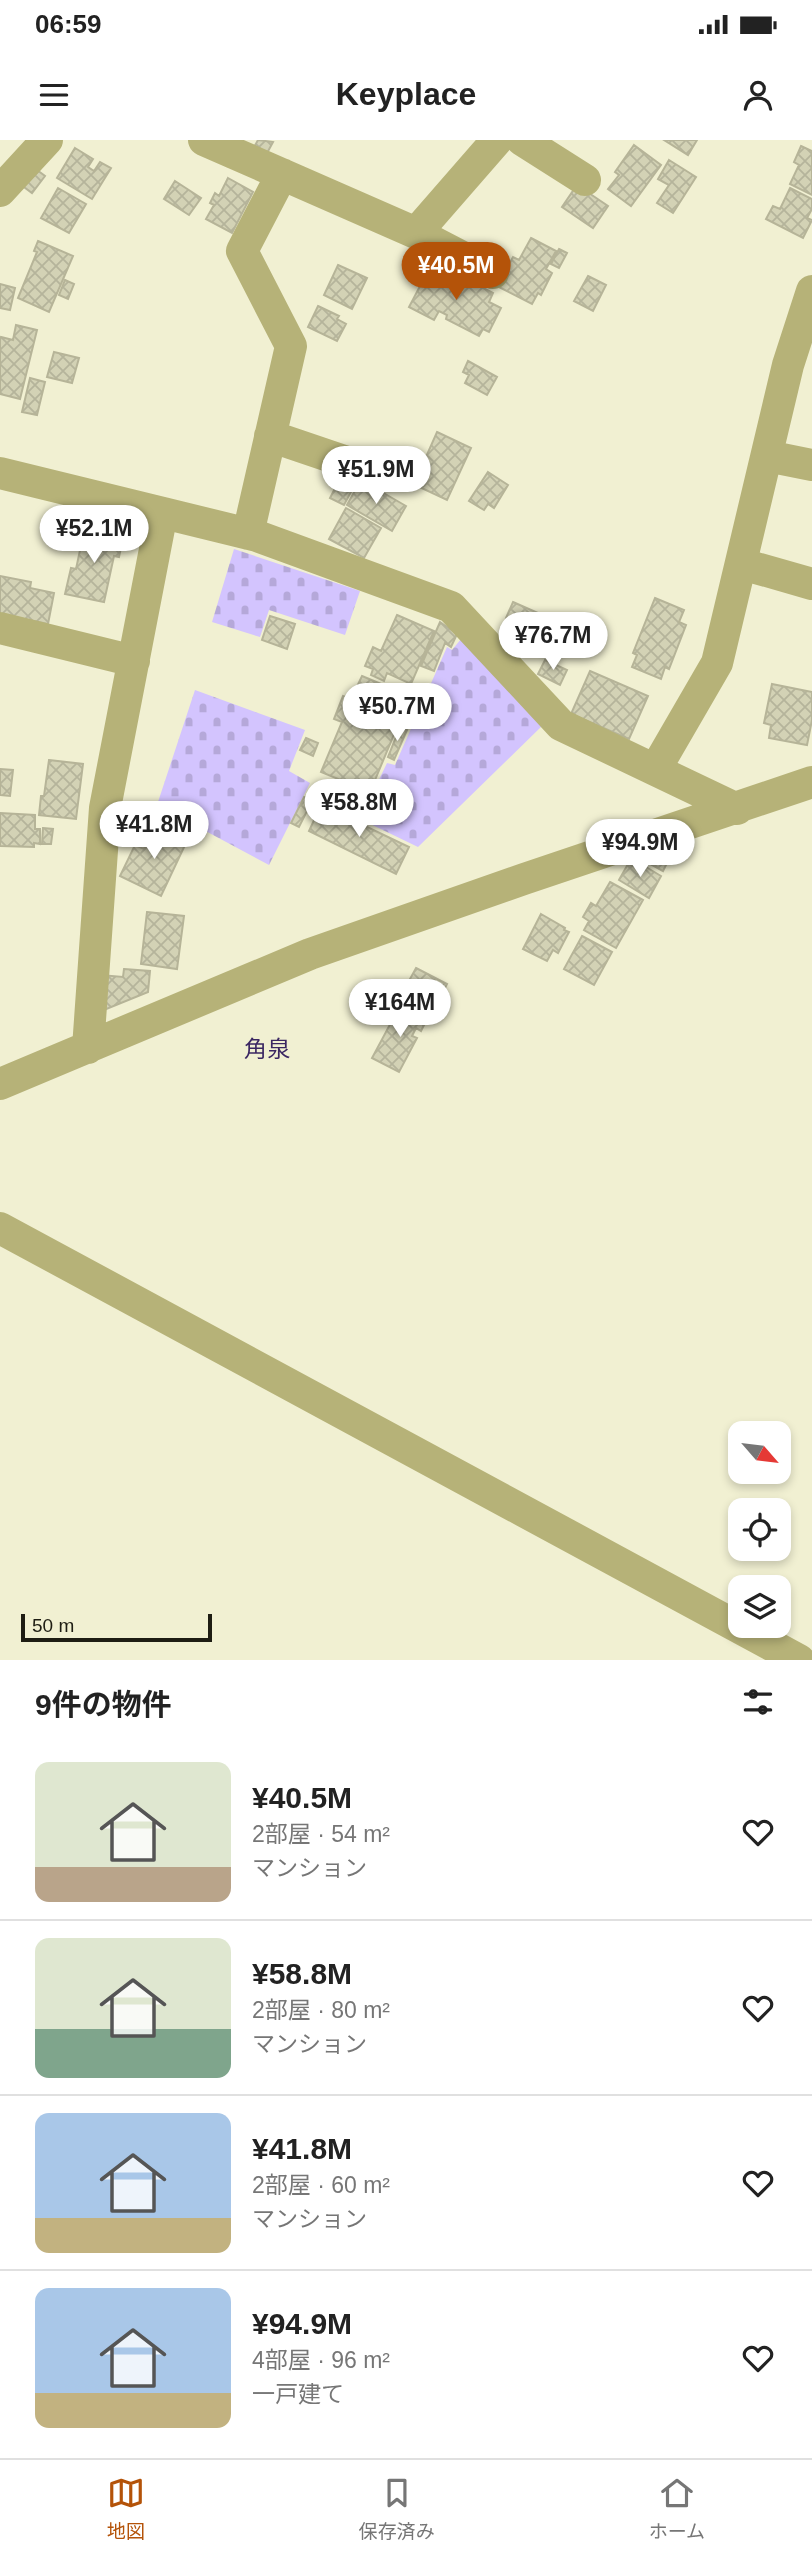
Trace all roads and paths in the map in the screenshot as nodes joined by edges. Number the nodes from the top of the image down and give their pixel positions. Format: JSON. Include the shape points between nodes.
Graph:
{"nodes":[{"id":1,"x":47,"y":140,"type":"edge"},
{"id":2,"x":204,"y":140,"type":"edge"},
{"id":3,"x":497,"y":140,"type":"edge"},
{"id":4,"x":522,"y":140,"type":"edge"},
{"id":5,"x":282,"y":174,"type":"junction"},
{"id":6,"x":585,"y":180,"type":"dead end"},
{"id":7,"x":0,"y":191,"type":"edge"},
{"id":8,"x":416,"y":233,"type":"junction"},
{"id":9,"x":493,"y":273,"type":"dead end"},
{"id":10,"x":812,"y":291,"type":"edge"},
{"id":11,"x":270,"y":436,"type":"junction"},
{"id":12,"x":766,"y":456,"type":"junction"},
{"id":13,"x":812,"y":465,"type":"edge"},
{"id":14,"x":0,"y":473,"type":"edge"},
{"id":15,"x":382,"y":474,"type":"dead end"},
{"id":16,"x":162,"y":513,"type":"junction"},
{"id":17,"x":248,"y":534,"type":"junction"},
{"id":18,"x":742,"y":564,"type":"junction"},
{"id":19,"x":812,"y":584,"type":"edge"},
{"id":20,"x":0,"y":628,"type":"edge"},
{"id":21,"x":134,"y":661,"type":"junction"},
{"id":22,"x":655,"y":770,"type":"junction"},
{"id":23,"x":812,"y":782,"type":"edge"},
{"id":24,"x":737,"y":809,"type":"junction"},
{"id":25,"x":88,"y":1048,"type":"junction"},
{"id":26,"x":0,"y":1084,"type":"edge"},
{"id":27,"x":0,"y":1228,"type":"edge"},
{"id":28,"x":799,"y":1660,"type":"edge"}],
"edges":[{"from":1,"to":7,"type":"street"},
{"from":2,"to":5,"type":"street"},
{"from":3,"to":8,"type":"street"},
{"from":4,"to":6,"type":"street"},
{"from":5,"to":8,"type":"street"},
{"from":5,"to":11,"type":"street","via":[[242,251],[291,346]]},
{"from":8,"to":9,"type":"street"},
{"from":10,"to":12,"type":"street"},
{"from":11,"to":15,"type":"street"},
{"from":11,"to":17,"type":"street"},
{"from":12,"to":13,"type":"street"},
{"from":12,"to":18,"type":"street"},
{"from":14,"to":16,"type":"street"},
{"from":16,"to":17,"type":"street"},
{"from":16,"to":21,"type":"street"},
{"from":17,"to":22,"type":"street","via":[[452,607],[561,725]]},
{"from":18,"to":19,"type":"street"},
{"from":18,"to":22,"type":"street","via":[[717,663]]},
{"from":20,"to":21,"type":"street"},
{"from":21,"to":25,"type":"street","via":[[105,808]]},
{"from":22,"to":24,"type":"street"},
{"from":23,"to":24,"type":"street"},
{"from":24,"to":25,"type":"street","via":[[310,954]]},
{"from":25,"to":26,"type":"street"},
{"from":27,"to":28,"type":"street"}]}
